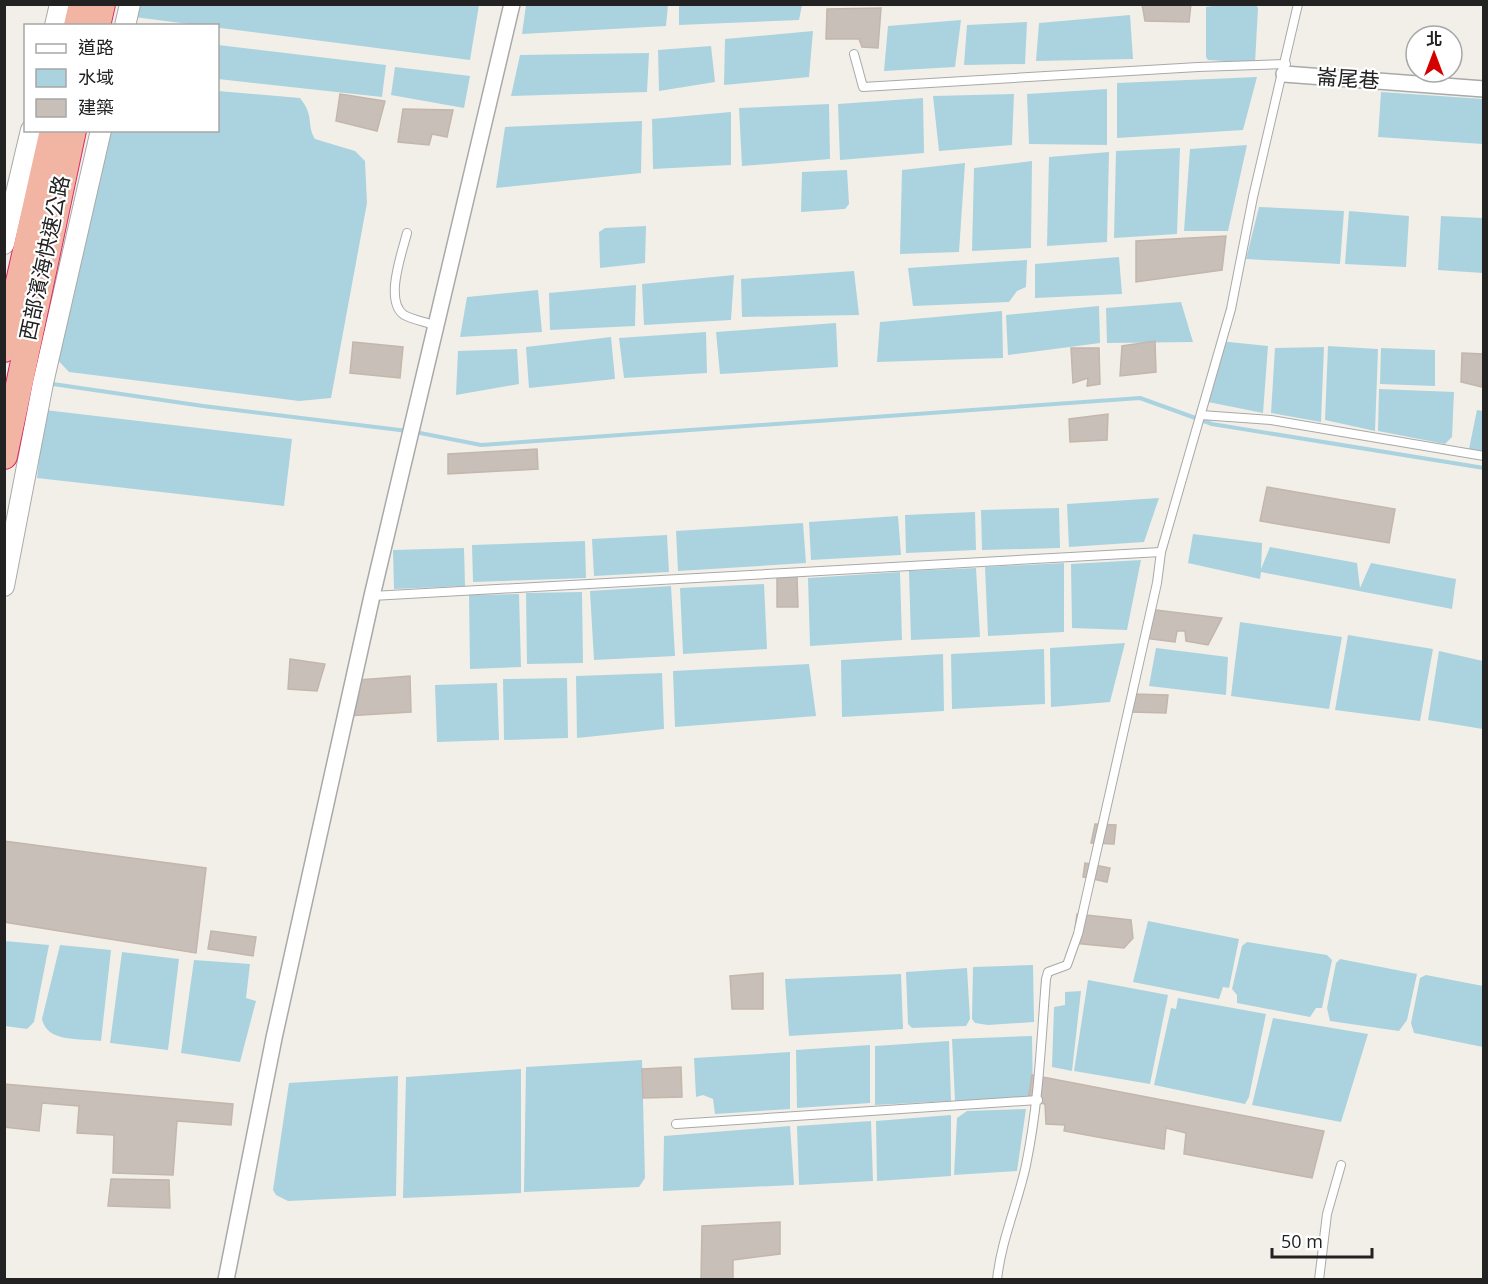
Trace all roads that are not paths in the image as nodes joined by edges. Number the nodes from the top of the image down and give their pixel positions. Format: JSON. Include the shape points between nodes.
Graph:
{"nodes":[{"id":1,"x":60,"y":4,"type":"edge"},
{"id":2,"x":82,"y":4,"type":"edge"},
{"id":3,"x":102,"y":4,"type":"edge"},
{"id":4,"x":130,"y":4,"type":"edge"},
{"id":5,"x":512,"y":4,"type":"edge"},
{"id":6,"x":1298,"y":4,"type":"edge"},
{"id":7,"x":56,"y":24,"type":"edge"},
{"id":8,"x":77,"y":24,"type":"edge"},
{"id":9,"x":97,"y":24,"type":"edge"},
{"id":10,"x":125,"y":24,"type":"edge"},
{"id":11,"x":854,"y":54,"type":"dead end"},
{"id":12,"x":1285,"y":69,"type":"junction"},
{"id":13,"x":1484,"y":89,"type":"edge"},
{"id":14,"x":31,"y":132,"type":"edge"},
{"id":15,"x":53,"y":132,"type":"edge"},
{"id":16,"x":73,"y":132,"type":"edge"},
{"id":17,"x":101,"y":132,"type":"edge"},
{"id":18,"x":407,"y":233,"type":"dead end"},
{"id":19,"x":4,"y":243,"type":"edge"},
{"id":20,"x":438,"y":326,"type":"junction"},
{"id":21,"x":4,"y":349,"type":"edge"},
{"id":22,"x":1201,"y":415,"type":"junction"},
{"id":23,"x":4,"y":456,"type":"edge"},
{"id":24,"x":1484,"y":456,"type":"edge"},
{"id":25,"x":1161,"y":552,"type":"junction"},
{"id":26,"x":4,"y":586,"type":"edge"},
{"id":27,"x":372,"y":596,"type":"junction"},
{"id":28,"x":1038,"y":1100,"type":"junction"},
{"id":29,"x":676,"y":1124,"type":"dead end"},
{"id":30,"x":1341,"y":1165,"type":"dead end"},
{"id":31,"x":226,"y":1280,"type":"edge"},
{"id":32,"x":997,"y":1280,"type":"edge"},
{"id":33,"x":1318,"y":1280,"type":"edge"}],
"edges":[{"from":1,"to":7,"type":"street"},
{"from":2,"to":8,"type":"highway"},
{"from":3,"to":9,"type":"highway"},
{"from":4,"to":10,"type":"street"},
{"from":5,"to":20,"type":"street"},
{"from":6,"to":12,"type":"lane"},
{"from":11,"to":12,"type":"lane","via":[[863,87],[1198,67]]},
{"from":12,"to":13,"type":"street","name":"崙尾巷"},
{"from":12,"to":22,"type":"lane","via":[[1253,197],[1231,309]]},
{"from":14,"to":19,"type":"street"},
{"from":15,"to":21,"type":"highway","name":"西部濱海快速公路"},
{"from":16,"to":23,"type":"highway","name":"西部濱海快速公路"},
{"from":17,"to":26,"type":"street","via":[[43,383]]},
{"from":18,"to":20,"type":"lane","via":[[395,285],[396,305],[404,315]]},
{"from":20,"to":27,"type":"street"},
{"from":22,"to":24,"type":"lane","via":[[1271,420]]},
{"from":22,"to":25,"type":"lane"},
{"from":25,"to":27,"type":"lane"},
{"from":25,"to":28,"type":"lane","via":[[1078,934],[1067,965],[1048,972],[1046,979]]},
{"from":27,"to":31,"type":"street","via":[[274,1038]]},
{"from":28,"to":29,"type":"lane"},
{"from":28,"to":32,"type":"lane"},
{"from":30,"to":33,"type":"lane","via":[[1327,1214]]}]}
